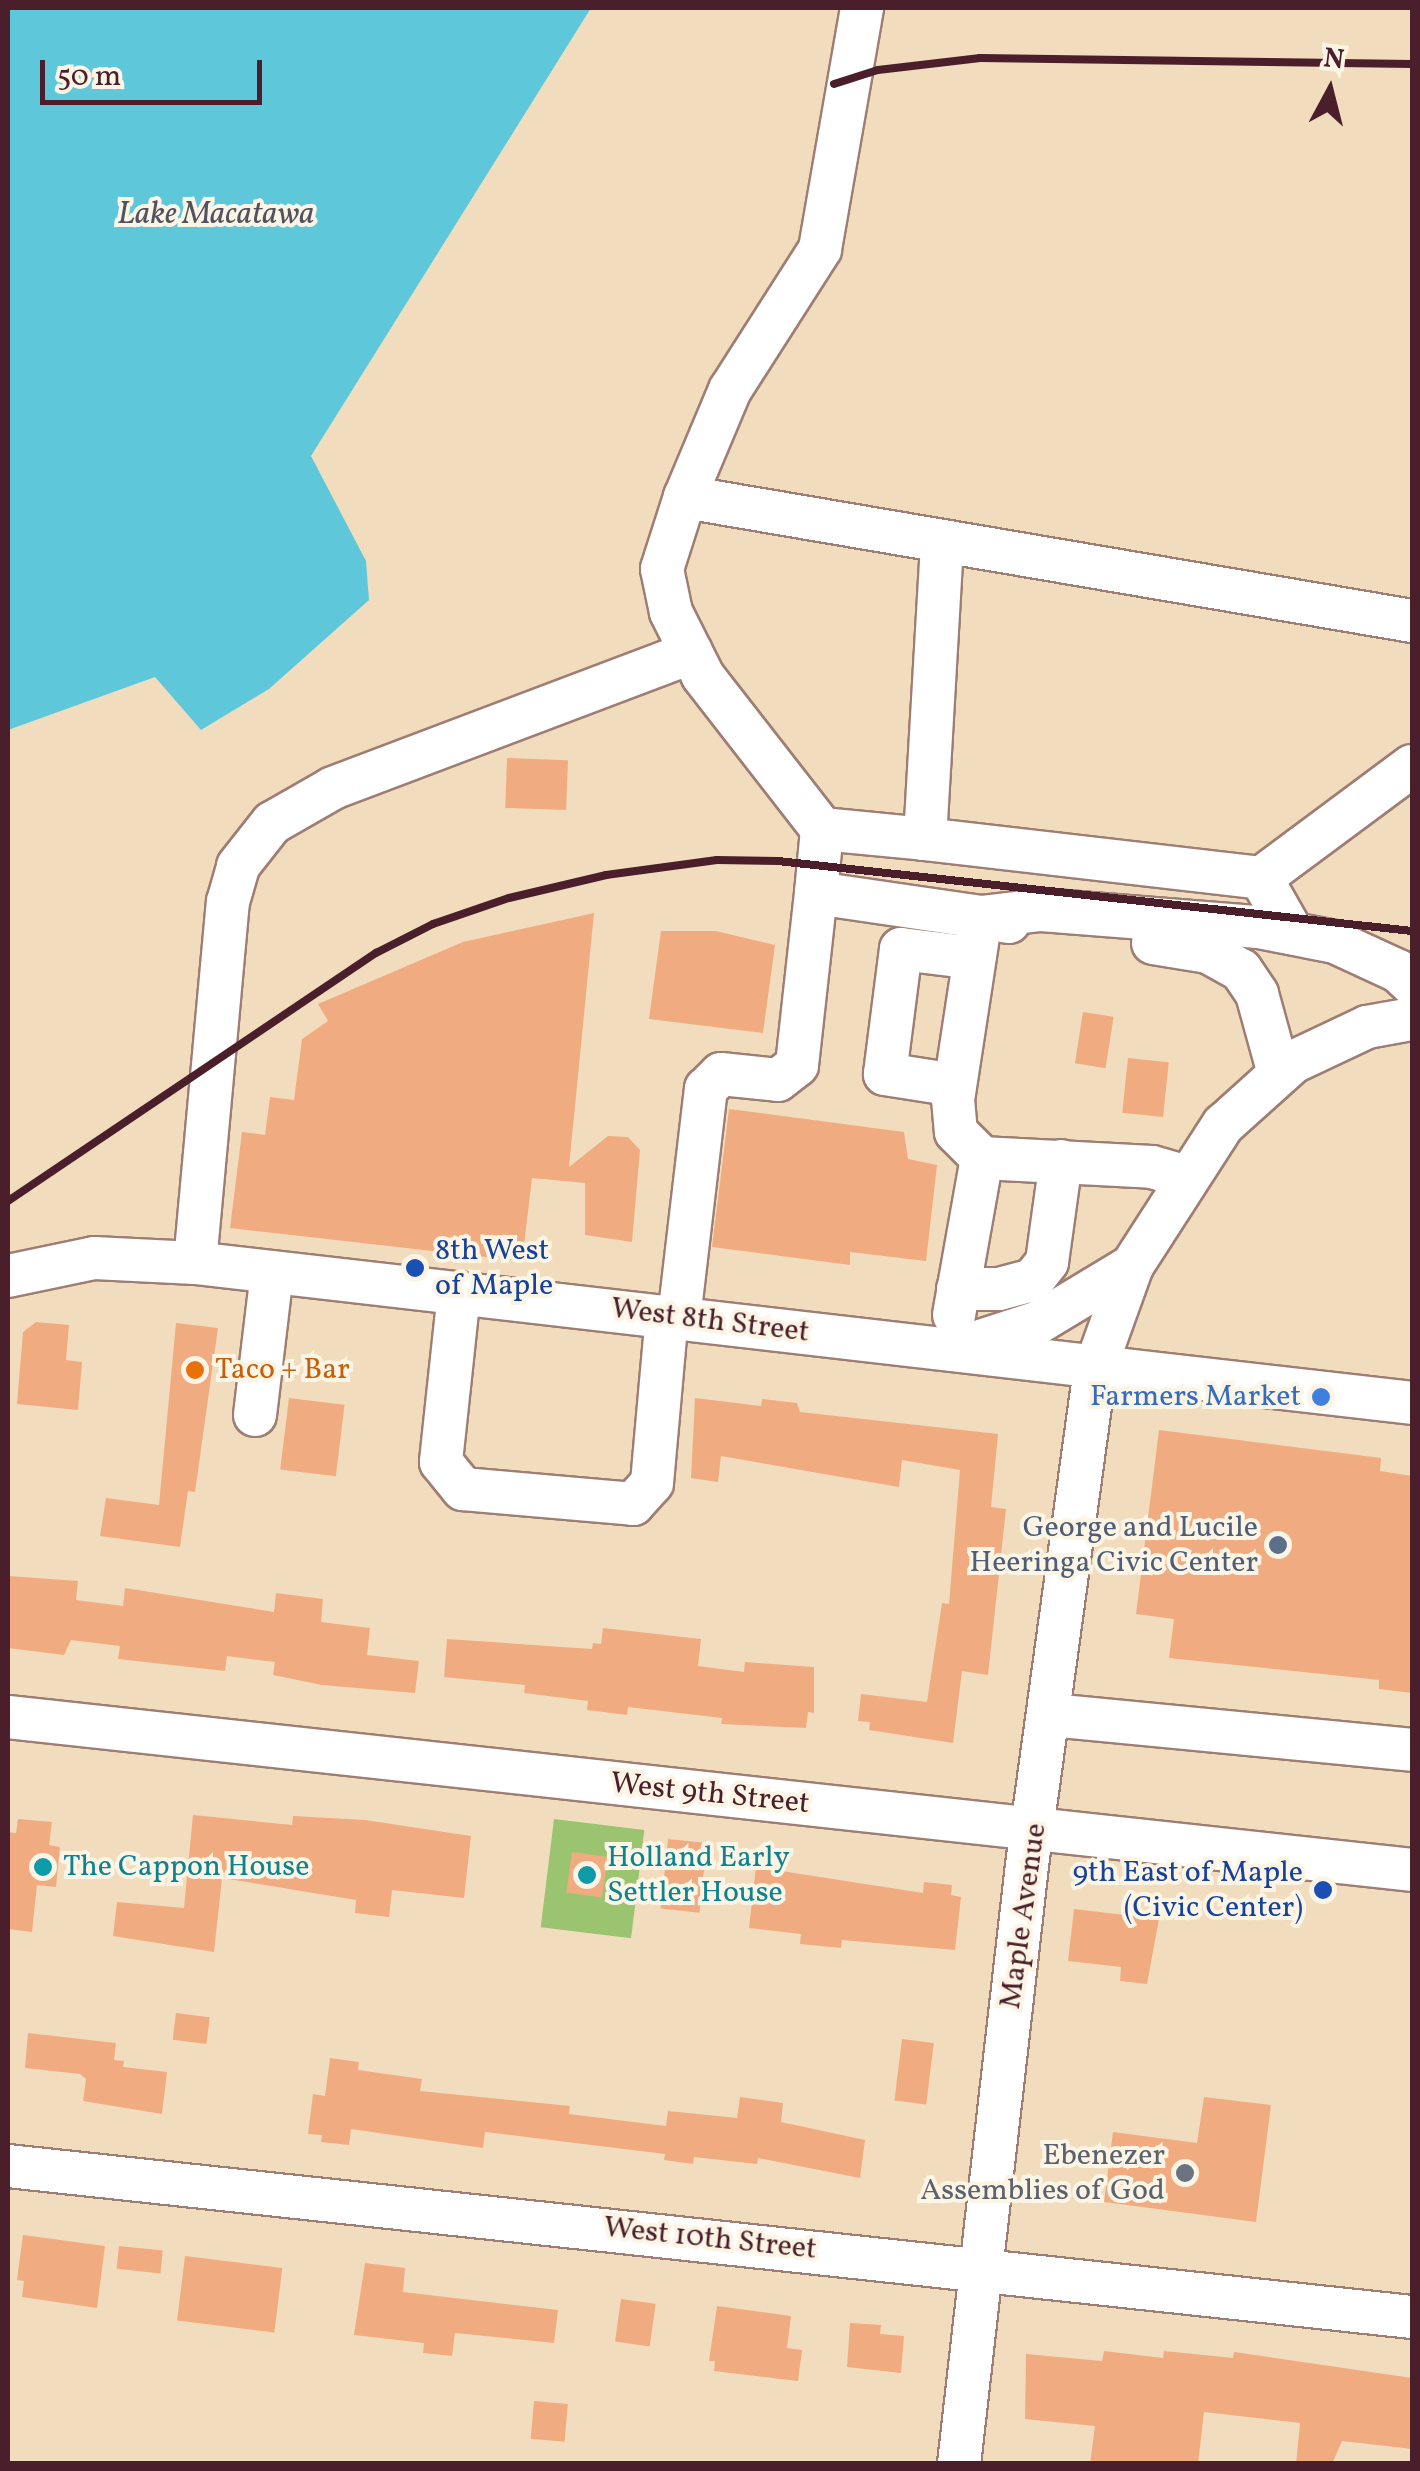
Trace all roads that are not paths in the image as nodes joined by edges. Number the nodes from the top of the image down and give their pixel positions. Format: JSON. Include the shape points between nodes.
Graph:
{"nodes":[{"id":1,"x":862,"y":8,"type":"edge"},
{"id":2,"x":685,"y":498,"type":"junction"},
{"id":3,"x":942,"y":543,"type":"junction"},
{"id":4,"x":1412,"y":621,"type":"edge"},
{"id":5,"x":692,"y":653,"type":"junction"},
{"id":6,"x":1412,"y":766,"type":"edge"},
{"id":7,"x":822,"y":829,"type":"junction"},
{"id":8,"x":925,"y":839,"type":"junction"},
{"id":9,"x":1262,"y":878,"type":"junction"},
{"id":10,"x":816,"y":892,"type":"junction"},
{"id":11,"x":1293,"y":934,"type":"junction"},
{"id":12,"x":978,"y":938,"type":"junction"},
{"id":13,"x":1412,"y":984,"type":"edge"},
{"id":14,"x":1412,"y":1020,"type":"edge"},
{"id":15,"x":1279,"y":1074,"type":"junction"},
{"id":16,"x":955,"y":1085,"type":"junction"},
{"id":17,"x":982,"y":1158,"type":"junction"},
{"id":18,"x":1061,"y":1162,"type":"junction"},
{"id":19,"x":1188,"y":1176,"type":"junction"},
{"id":20,"x":195,"y":1263,"type":"junction"},
{"id":21,"x":1132,"y":1266,"type":"junction"},
{"id":22,"x":272,"y":1272,"type":"junction"},
{"id":23,"x":8,"y":1276,"type":"edge"},
{"id":24,"x":958,"y":1288,"type":"junction"},
{"id":25,"x":459,"y":1293,"type":"junction"},
{"id":26,"x":673,"y":1317,"type":"junction"},
{"id":27,"x":950,"y":1350,"type":"junction"},
{"id":28,"x":1095,"y":1369,"type":"junction"},
{"id":29,"x":1412,"y":1403,"type":"edge"},
{"id":30,"x":255,"y":1415,"type":"dead end"},
{"id":31,"x":1051,"y":1715,"type":"junction"},
{"id":32,"x":8,"y":1718,"type":"edge"},
{"id":33,"x":1412,"y":1750,"type":"edge"},
{"id":34,"x":1036,"y":1829,"type":"junction"},
{"id":35,"x":1412,"y":1870,"type":"edge"},
{"id":36,"x":8,"y":2166,"type":"edge"},
{"id":37,"x":982,"y":2268,"type":"junction"},
{"id":38,"x":1412,"y":2316,"type":"edge"},
{"id":39,"x":959,"y":2464,"type":"edge"}],
"edges":[{"from":1,"to":2,"type":"street","via":[[820,249],[730,390]]},
{"from":2,"to":3,"type":"street"},
{"from":2,"to":5,"type":"street","via":[[662,569],[671,612]]},
{"from":3,"to":4,"type":"street"},
{"from":3,"to":8,"type":"street"},
{"from":5,"to":7,"type":"street","via":[[702,676]]},
{"from":5,"to":20,"type":"street","via":[[334,788],[272,823],[238,866],[228,902]]},
{"from":6,"to":9,"type":"street"},
{"from":7,"to":8,"type":"street"},
{"from":7,"to":10,"type":"street"},
{"from":8,"to":9,"type":"street"},
{"from":9,"to":11,"type":"street"},
{"from":10,"to":12,"type":"street"},
{"from":10,"to":26,"type":"street","via":[[797,1065],[778,1080],[721,1074],[706,1089]]},
{"from":11,"to":12,"type":"street","via":[[1041,910]]},
{"from":11,"to":13,"type":"street","via":[[1335,942],[1398,970]]},
{"from":12,"to":15,"type":"street","via":[[1208,952],[1240,970],[1257,994]]},
{"from":12,"to":16,"type":"street"},
{"from":12,"to":16,"type":"street","via":[[902,948],[885,1074]]},
{"from":14,"to":15,"type":"street","via":[[1367,1027]]},
{"from":15,"to":19,"type":"street","via":[[1223,1125]]},
{"from":16,"to":17,"type":"street","via":[[956,1132]]},
{"from":17,"to":18,"type":"street"},
{"from":17,"to":24,"type":"street"},
{"from":18,"to":19,"type":"street","via":[[1152,1167]]},
{"from":18,"to":24,"type":"street","via":[[1047,1262],[1033,1280],[998,1289]]},
{"from":19,"to":21,"type":"street"},
{"from":20,"to":22,"type":"street","name":"West 8th Street"},
{"from":20,"to":23,"type":"street","name":"West 8th Street","via":[[94,1258]]},
{"from":21,"to":27,"type":"street","via":[[1039,1322]]},
{"from":21,"to":28,"type":"street","name":"Maple Avenue"},
{"from":22,"to":25,"type":"street","name":"West 8th Street"},
{"from":22,"to":30,"type":"street"},
{"from":24,"to":27,"type":"street"},
{"from":25,"to":26,"type":"street","name":"West 8th Street"},
{"from":25,"to":26,"type":"street","via":[[441,1462],[463,1489],[633,1504],[652,1483]]},
{"from":26,"to":27,"type":"street","name":"West 8th Street"},
{"from":27,"to":28,"type":"street","name":"West 8th Street"},
{"from":28,"to":29,"type":"street","name":"West 8th Street"},
{"from":28,"to":31,"type":"street","name":"Maple Avenue"},
{"from":31,"to":33,"type":"street"},
{"from":31,"to":34,"type":"street","name":"Maple Avenue"},
{"from":32,"to":34,"type":"street","name":"West 9th Street"},
{"from":34,"to":35,"type":"street","name":"West 9th Street"},
{"from":34,"to":37,"type":"street","name":"Maple Avenue"},
{"from":36,"to":37,"type":"street","name":"West 10th Street"},
{"from":37,"to":38,"type":"street","name":"West 10th Street"},
{"from":37,"to":39,"type":"street","name":"Maple Avenue"}]}
